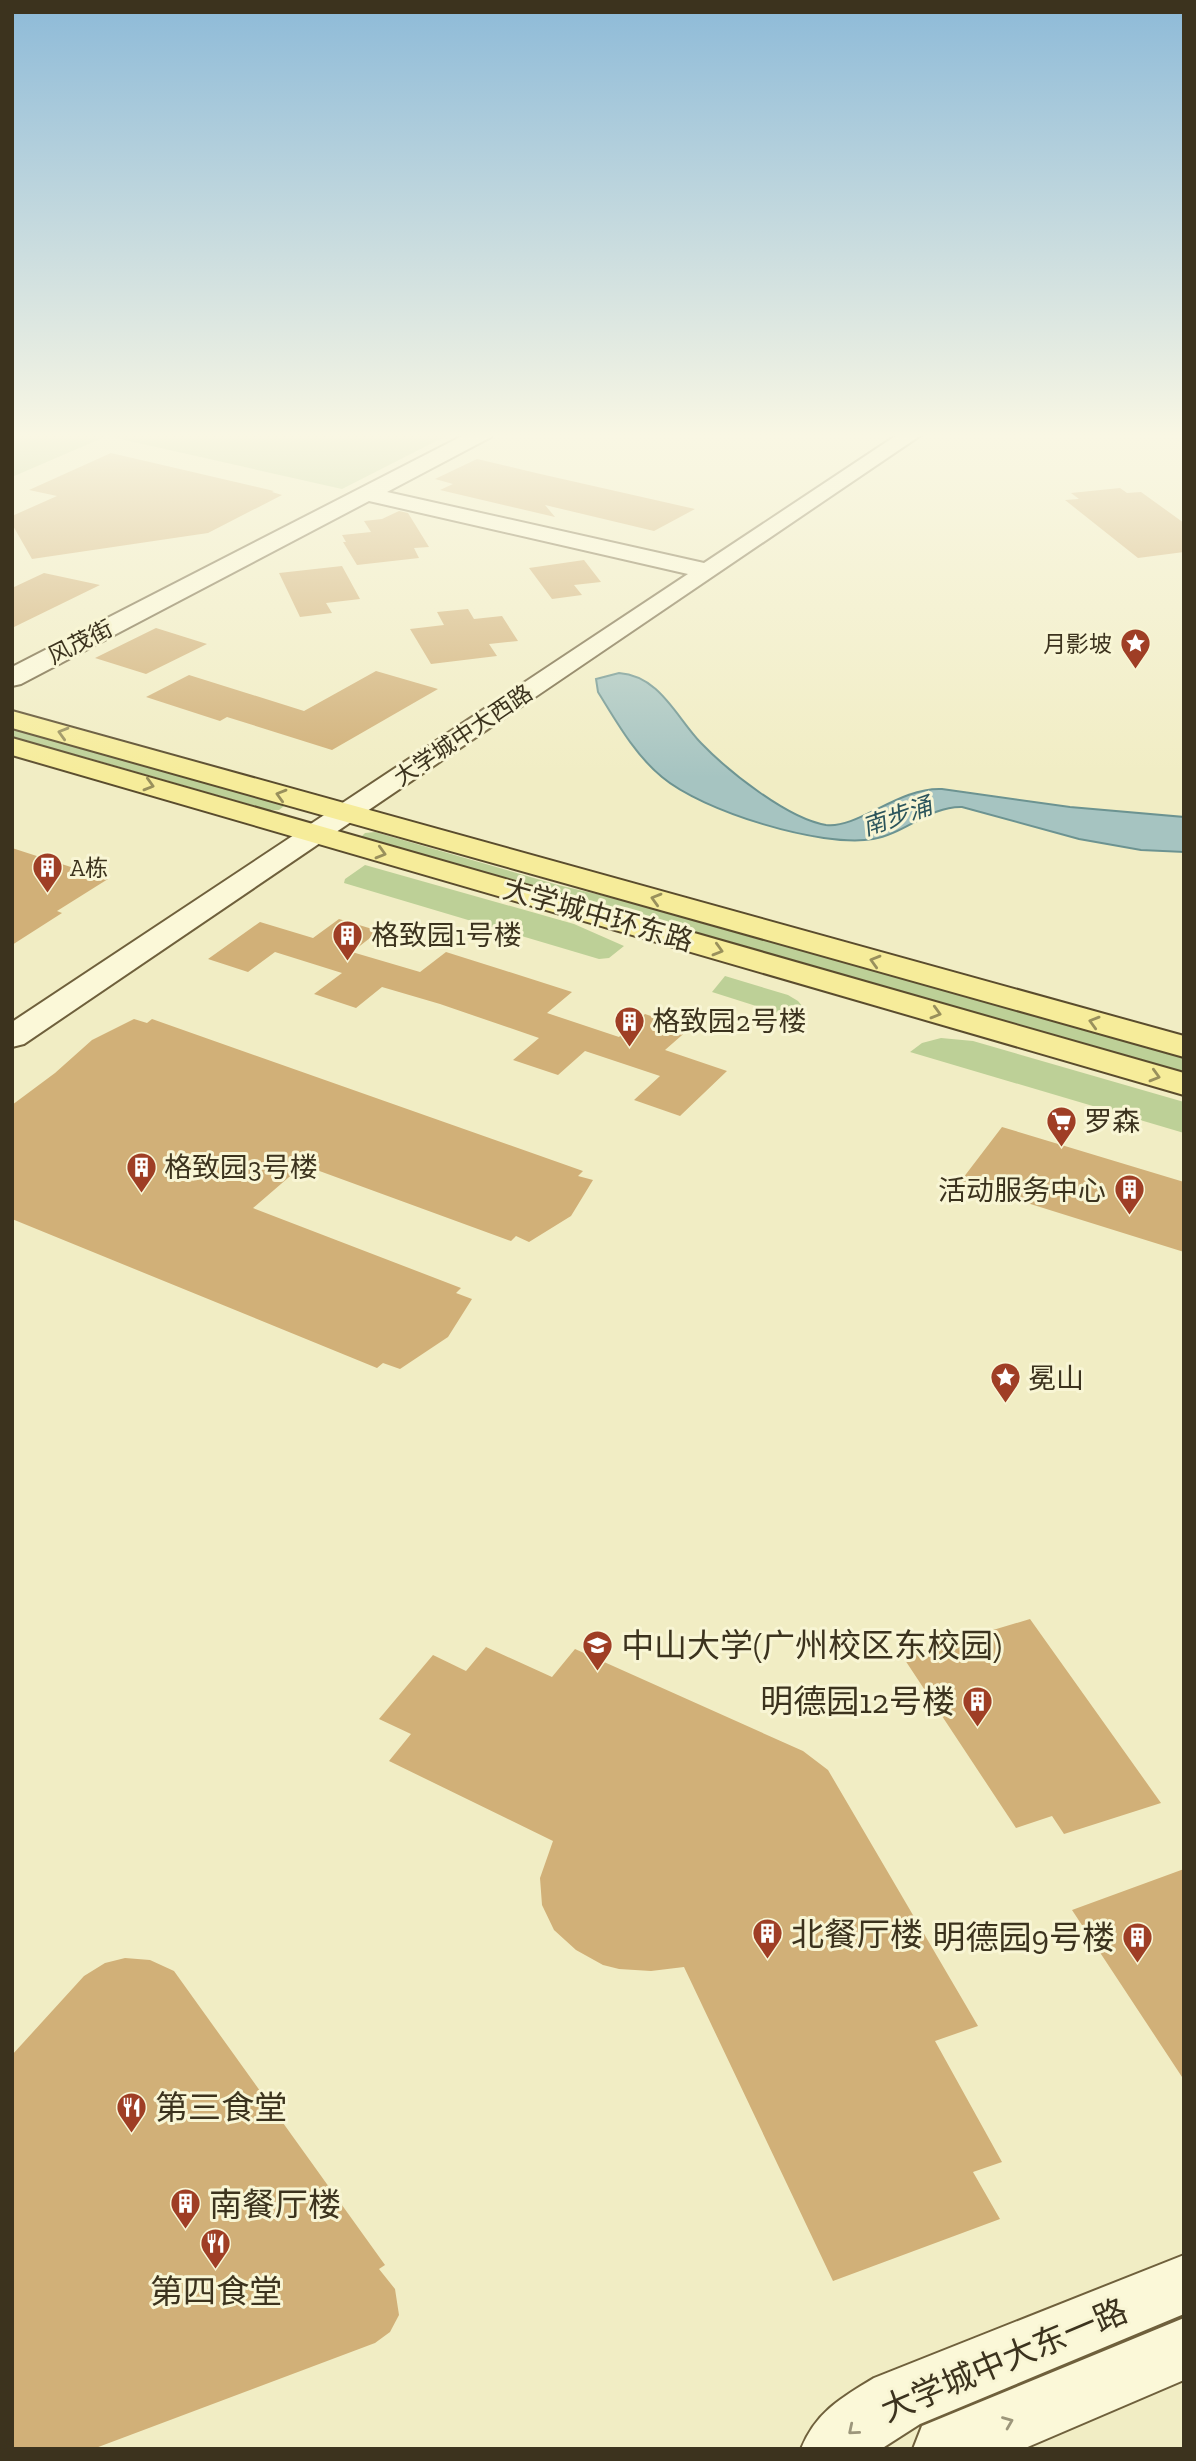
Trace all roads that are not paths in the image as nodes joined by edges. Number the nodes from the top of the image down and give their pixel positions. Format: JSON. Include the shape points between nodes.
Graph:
{"nodes":[{"id":1,"x":262,"y":548,"type":"edge"},
{"id":2,"x":605,"y":548,"type":"edge"},
{"id":3,"x":729,"y":548,"type":"edge"},
{"id":4,"x":732,"y":548,"type":"edge"},
{"id":5,"x":699,"y":569,"type":"junction"},
{"id":6,"x":12,"y":678,"type":"edge"},
{"id":7,"x":12,"y":719,"type":"edge"},
{"id":8,"x":12,"y":746,"type":"edge"},
{"id":9,"x":321,"y":820,"type":"junction"},
{"id":10,"x":12,"y":1013,"type":"edge"},
{"id":11,"x":12,"y":1037,"type":"edge"},
{"id":12,"x":1184,"y":1047,"type":"edge"},
{"id":13,"x":1184,"y":1084,"type":"edge"},
{"id":14,"x":1184,"y":2284,"type":"edge"},
{"id":15,"x":1184,"y":2349,"type":"edge"},
{"id":16,"x":833,"y":2449,"type":"edge"},
{"id":17,"x":945,"y":2449,"type":"edge"}],
"edges":[{"from":1,"to":6,"type":"main road","name":"风茂街"},
{"from":2,"to":5,"type":"main road"},
{"from":3,"to":5,"type":"main road","name":"大学城中大西路"},
{"from":4,"to":5,"type":"main road","name":"大学城中大西路"},
{"from":5,"to":9,"type":"main road","name":"大学城中大西路"},
{"from":9,"to":7,"type":"main road","name":"大学城中环东路","one_way":true},
{"from":8,"to":9,"type":"main road","name":"大学城中环东路","one_way":true},
{"from":9,"to":10,"type":"main road","name":"大学城中大西路"},
{"from":9,"to":11,"type":"main road","name":"大学城中大西路"},
{"from":12,"to":9,"type":"main road","name":"大学城中环东路","one_way":true},
{"from":9,"to":13,"type":"main road","name":"大学城中环东路","one_way":true},
{"from":14,"to":16,"type":"main road","name":"大学城中大东一路","one_way":true,"via":[[897,2401],[864,2421]]},
{"from":17,"to":15,"type":"main road","name":"大学城中大东一路","one_way":true}]}
